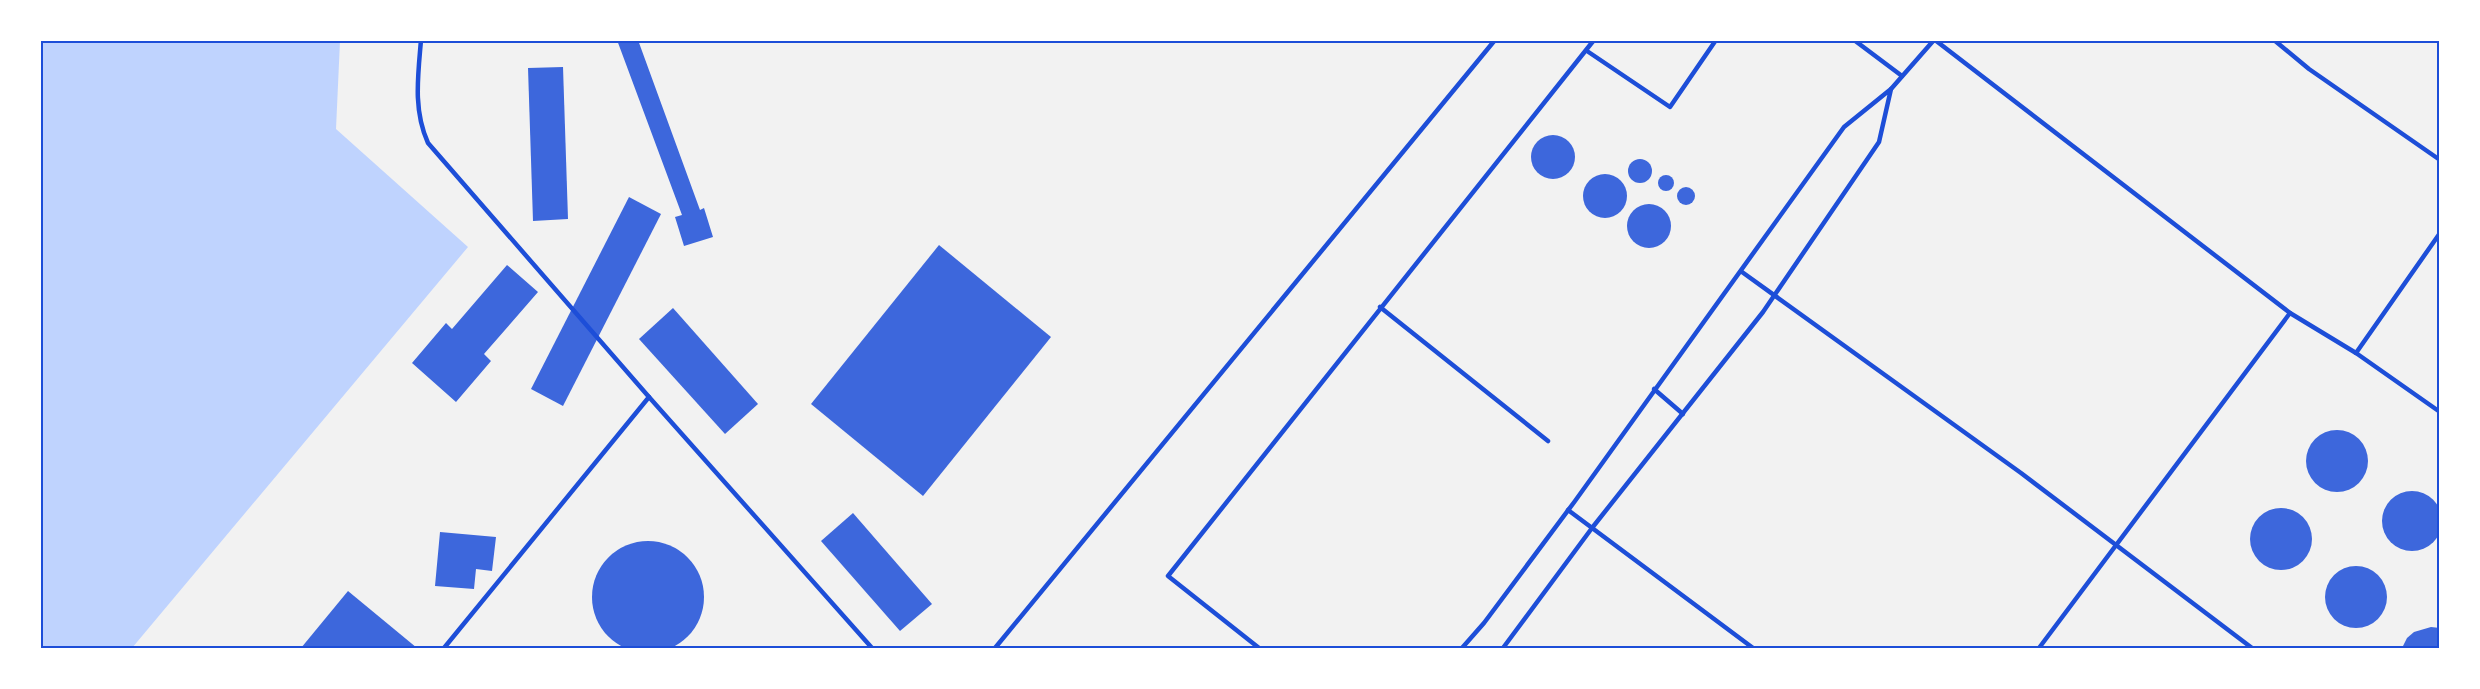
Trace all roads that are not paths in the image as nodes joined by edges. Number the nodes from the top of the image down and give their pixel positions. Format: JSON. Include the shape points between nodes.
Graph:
{"nodes":[{"id":1,"x":421,"y":40,"type":"edge"},
{"id":2,"x":1495,"y":40,"type":"edge"},
{"id":3,"x":1594,"y":40,"type":"edge"},
{"id":4,"x":1716,"y":40,"type":"edge"},
{"id":5,"x":1854,"y":40,"type":"edge"},
{"id":6,"x":1935,"y":40,"type":"edge"},
{"id":7,"x":2274,"y":40,"type":"edge"},
{"id":8,"x":1587,"y":51,"type":"junction"},
{"id":9,"x":1902,"y":76,"type":"junction"},
{"id":10,"x":1891,"y":89,"type":"junction"},
{"id":11,"x":2439,"y":160,"type":"edge"},
{"id":12,"x":2439,"y":233,"type":"edge"},
{"id":13,"x":1742,"y":272,"type":"junction"},
{"id":14,"x":1775,"y":294,"type":"junction"},
{"id":15,"x":1380,"y":307,"type":"junction"},
{"id":16,"x":2290,"y":313,"type":"junction"},
{"id":17,"x":2356,"y":353,"type":"junction"},
{"id":18,"x":1654,"y":389,"type":"junction"},
{"id":19,"x":649,"y":397,"type":"junction"},
{"id":20,"x":2439,"y":412,"type":"edge"},
{"id":21,"x":1683,"y":414,"type":"junction"},
{"id":22,"x":1548,"y":441,"type":"dead end"},
{"id":23,"x":1568,"y":510,"type":"junction"},
{"id":24,"x":1592,"y":528,"type":"junction"},
{"id":25,"x":2114,"y":545,"type":"junction"},
{"id":26,"x":444,"y":648,"type":"edge"},
{"id":27,"x":872,"y":648,"type":"edge"},
{"id":28,"x":995,"y":648,"type":"edge"},
{"id":29,"x":1259,"y":648,"type":"edge"},
{"id":30,"x":1462,"y":648,"type":"edge"},
{"id":31,"x":1503,"y":648,"type":"edge"},
{"id":32,"x":1753,"y":648,"type":"edge"},
{"id":33,"x":2038,"y":648,"type":"edge"},
{"id":34,"x":2252,"y":648,"type":"edge"}],
"edges":[{"from":1,"to":19,"type":"lane","via":[[418,109],[428,143]]},
{"from":2,"to":28,"type":"lane"},
{"from":3,"to":8,"type":"lane"},
{"from":4,"to":8,"type":"lane","via":[[1670,107]]},
{"from":5,"to":9,"type":"lane"},
{"from":6,"to":9,"type":"lane"},
{"from":6,"to":16,"type":"lane"},
{"from":7,"to":11,"type":"lane"},
{"from":8,"to":15,"type":"lane"},
{"from":9,"to":10,"type":"lane"},
{"from":10,"to":13,"type":"lane","via":[[1845,126]]},
{"from":10,"to":14,"type":"lane","via":[[1879,142]]},
{"from":12,"to":17,"type":"lane"},
{"from":13,"to":14,"type":"lane"},
{"from":13,"to":18,"type":"lane"},
{"from":14,"to":21,"type":"lane"},
{"from":14,"to":25,"type":"lane"},
{"from":15,"to":22,"type":"lane"},
{"from":15,"to":29,"type":"lane","via":[[1168,576]]},
{"from":16,"to":17,"type":"lane"},
{"from":16,"to":25,"type":"lane"},
{"from":17,"to":20,"type":"lane"},
{"from":18,"to":21,"type":"lane"},
{"from":18,"to":23,"type":"lane"},
{"from":19,"to":26,"type":"lane"},
{"from":19,"to":27,"type":"lane"},
{"from":21,"to":24,"type":"lane"},
{"from":23,"to":24,"type":"lane"},
{"from":23,"to":30,"type":"lane"},
{"from":24,"to":31,"type":"lane"},
{"from":24,"to":32,"type":"lane"},
{"from":25,"to":33,"type":"lane"},
{"from":25,"to":34,"type":"lane"}]}
